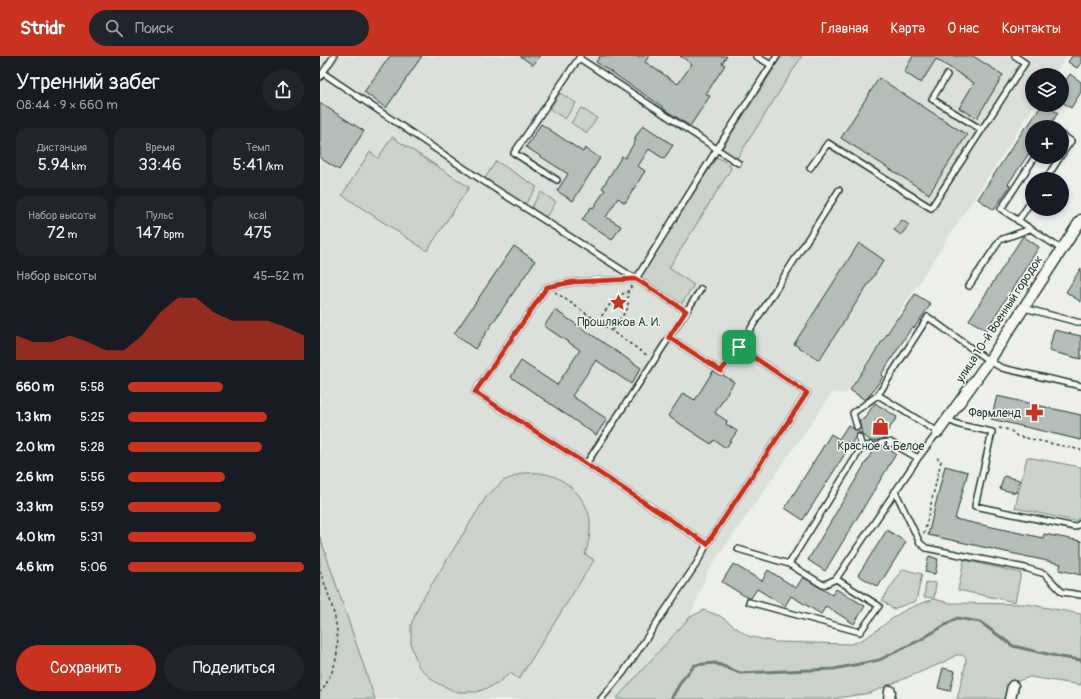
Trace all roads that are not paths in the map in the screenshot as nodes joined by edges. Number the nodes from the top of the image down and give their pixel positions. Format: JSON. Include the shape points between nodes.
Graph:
{"nodes":[{"id":1,"x":334,"y":56,"type":"edge"},
{"id":2,"x":756,"y":56,"type":"edge"},
{"id":3,"x":777,"y":56,"type":"edge"},
{"id":4,"x":1015,"y":56,"type":"edge"},
{"id":5,"x":579,"y":57,"type":"edge"},
{"id":6,"x":771,"y":65,"type":"junction"},
{"id":7,"x":321,"y":75,"type":"edge"},
{"id":8,"x":946,"y":75,"type":"dead end"},
{"id":9,"x":982,"y":130,"type":"junction"},
{"id":10,"x":717,"y":150,"type":"junction"},
{"id":11,"x":738,"y":163,"type":"dead end"},
{"id":12,"x":1030,"y":164,"type":"edge"},
{"id":13,"x":810,"y":168,"type":"dead end"},
{"id":14,"x":557,"y":180,"type":"dead end"},
{"id":15,"x":840,"y":190,"type":"dead end"},
{"id":16,"x":1025,"y":210,"type":"edge"},
{"id":17,"x":1081,"y":220,"type":"edge"},
{"id":18,"x":1018,"y":221,"type":"junction"},
{"id":19,"x":1030,"y":229,"type":"junction"},
{"id":20,"x":1061,"y":249,"type":"junction"},
{"id":21,"x":636,"y":279,"type":"junction"},
{"id":22,"x":969,"y":286,"type":"dead end"},
{"id":23,"x":701,"y":288,"type":"dead end"},
{"id":24,"x":1023,"y":308,"type":"junction"},
{"id":25,"x":686,"y":311,"type":"junction"},
{"id":26,"x":1081,"y":323,"type":"edge"},
{"id":27,"x":669,"y":337,"type":"junction"},
{"id":28,"x":739,"y":347,"type":"junction"},
{"id":29,"x":989,"y":362,"type":"junction"},
{"id":30,"x":1081,"y":386,"type":"edge"},
{"id":31,"x":878,"y":395,"type":"junction"},
{"id":32,"x":948,"y":420,"type":"junction"},
{"id":33,"x":857,"y":427,"type":"dead end"},
{"id":34,"x":938,"y":432,"type":"junction"},
{"id":35,"x":859,"y":437,"type":"dead end"},
{"id":36,"x":881,"y":443,"type":"dead end"},
{"id":37,"x":871,"y":445,"type":"dead end"},
{"id":38,"x":862,"y":447,"type":"junction"},
{"id":39,"x":918,"y":458,"type":"junction"},
{"id":40,"x":586,"y":464,"type":"junction"},
{"id":41,"x":895,"y":491,"type":"junction"},
{"id":42,"x":1081,"y":523,"type":"edge"},
{"id":43,"x":707,"y":544,"type":"junction"},
{"id":44,"x":738,"y":549,"type":"dead end"},
{"id":45,"x":789,"y":564,"type":"junction"},
{"id":46,"x":836,"y":580,"type":"junction"},
{"id":47,"x":1081,"y":594,"type":"edge"},
{"id":48,"x":749,"y":602,"type":"dead end"},
{"id":49,"x":1013,"y":686,"type":"dead end"},
{"id":50,"x":601,"y":699,"type":"edge"},
{"id":51,"x":1010,"y":699,"type":"edge"}],
"edges":[{"from":1,"to":7,"type":"lane"},
{"from":2,"to":6,"type":"lane"},
{"from":3,"to":6,"type":"lane"},
{"from":4,"to":9,"type":"lane","via":[[1026,63]]},
{"from":5,"to":10,"type":"lane"},
{"from":5,"to":14,"type":"lane","via":[[514,153]]},
{"from":6,"to":10,"type":"lane"},
{"from":7,"to":21,"type":"lane"},
{"from":8,"to":9,"type":"lane","via":[[932,99]]},
{"from":9,"to":13,"type":"lane","via":[[931,208],[828,142]]},
{"from":10,"to":11,"type":"lane"},
{"from":10,"to":21,"type":"lane"},
{"from":12,"to":18,"type":"lane","via":[[1001,209]]},
{"from":15,"to":28,"type":"lane"},
{"from":16,"to":18,"type":"lane"},
{"from":17,"to":20,"type":"street","name":"улица 10-й Военный городок"},
{"from":18,"to":19,"type":"lane"},
{"from":19,"to":20,"type":"lane"},
{"from":19,"to":22,"type":"lane","via":[[1000,240]]},
{"from":20,"to":24,"type":"street","name":"улица 10-й Военный городок"},
{"from":21,"to":25,"type":"lane"},
{"from":21,"to":40,"type":"lane","via":[[573,282],[547,287],[475,392]]},
{"from":23,"to":25,"type":"lane"},
{"from":24,"to":26,"type":"lane"},
{"from":24,"to":29,"type":"street","name":"улица 10-й Военный городок"},
{"from":25,"to":27,"type":"lane"},
{"from":27,"to":28,"type":"lane","via":[[721,371]]},
{"from":27,"to":40,"type":"lane"},
{"from":28,"to":43,"type":"lane","via":[[807,393]]},
{"from":29,"to":30,"type":"lane","via":[[1002,368]]},
{"from":29,"to":31,"type":"lane","via":[[928,317]]},
{"from":29,"to":32,"type":"street","name":"улица 10-й Военный городок"},
{"from":31,"to":33,"type":"lane","via":[[853,413]]},
{"from":31,"to":34,"type":"lane"},
{"from":32,"to":34,"type":"street","name":"улица 10-й Военный городок"},
{"from":32,"to":42,"type":"lane","via":[[992,432],[975,506],[1075,527]]},
{"from":34,"to":39,"type":"lane"},
{"from":35,"to":38,"type":"lane"},
{"from":36,"to":39,"type":"lane","via":[[890,442]]},
{"from":37,"to":38,"type":"lane"},
{"from":38,"to":45,"type":"lane"},
{"from":39,"to":41,"type":"lane"},
{"from":40,"to":43,"type":"lane"},
{"from":41,"to":46,"type":"lane"},
{"from":41,"to":47,"type":"lane","via":[[920,543],[926,548],[1025,568],[1045,574],[1062,592]]},
{"from":43,"to":50,"type":"lane","via":[[623,673]]},
{"from":44,"to":45,"type":"lane"},
{"from":45,"to":46,"type":"lane","via":[[823,585]]},
{"from":46,"to":48,"type":"lane","via":[[879,606],[860,632]]},
{"from":49,"to":51,"type":"street"}]}
